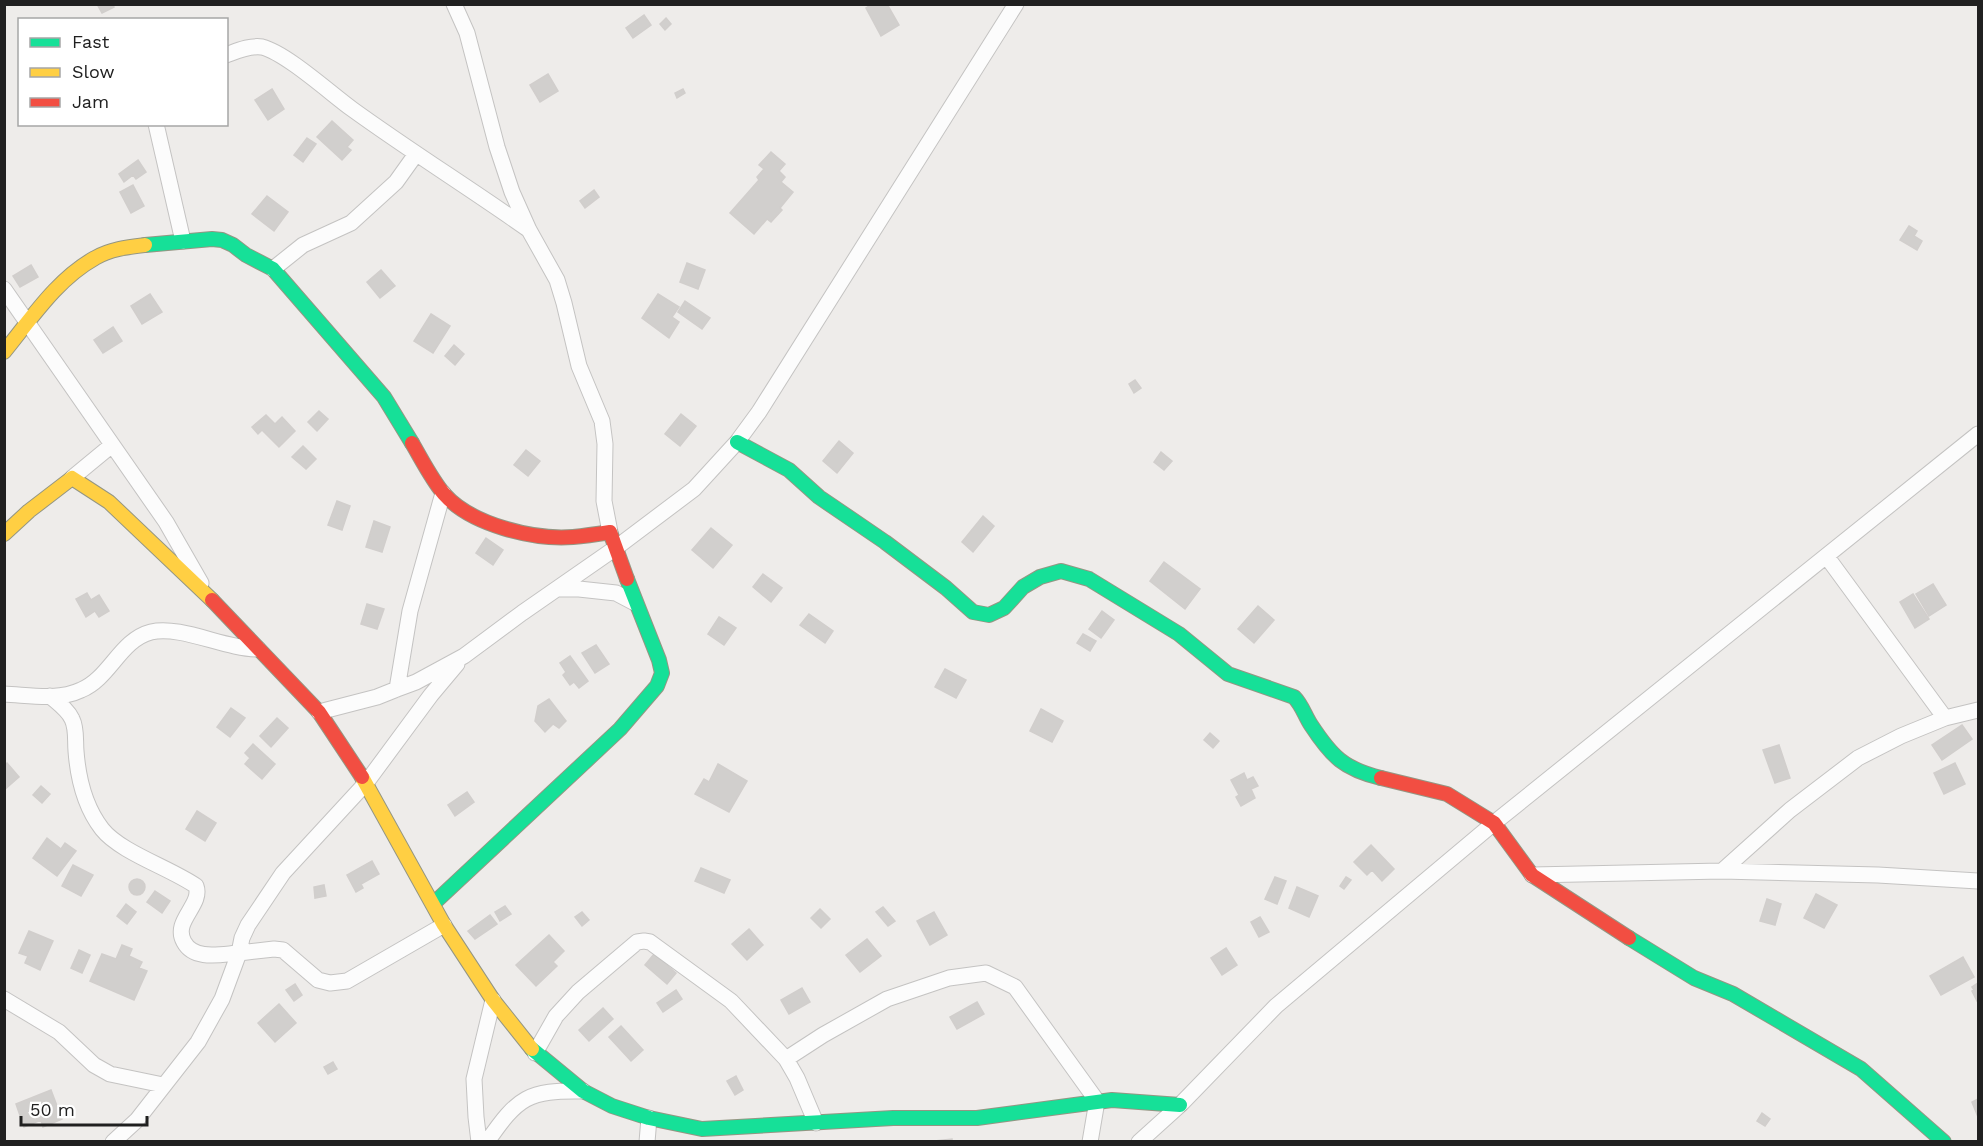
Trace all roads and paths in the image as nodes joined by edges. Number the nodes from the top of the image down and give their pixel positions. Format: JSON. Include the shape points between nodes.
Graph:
{"nodes":[{"id":1,"x":454,"y":4,"type":"edge"},
{"id":2,"x":1016,"y":4,"type":"edge"},
{"id":3,"x":228,"y":54,"type":"edge"},
{"id":4,"x":156,"y":126,"type":"edge"},
{"id":5,"x":416,"y":154,"type":"junction"},
{"id":6,"x":529,"y":230,"type":"junction"},
{"id":7,"x":183,"y":241,"type":"junction"},
{"id":8,"x":273,"y":269,"type":"junction"},
{"id":9,"x":4,"y":289,"type":"edge"},
{"id":10,"x":26,"y":323,"type":"junction"},
{"id":11,"x":4,"y":352,"type":"edge"},
{"id":12,"x":1978,"y":434,"type":"edge"},
{"id":13,"x":737,"y":442,"type":"junction"},
{"id":14,"x":112,"y":445,"type":"junction"},
{"id":15,"x":72,"y":478,"type":"junction"},
{"id":16,"x":444,"y":493,"type":"junction"},
{"id":17,"x":610,"y":532,"type":"junction"},
{"id":18,"x":4,"y":534,"type":"edge"},
{"id":19,"x":617,"y":547,"type":"junction"},
{"id":20,"x":1827,"y":557,"type":"junction"},
{"id":21,"x":556,"y":589,"type":"junction"},
{"id":22,"x":210,"y":598,"type":"junction"},
{"id":23,"x":634,"y":603,"type":"junction"},
{"id":24,"x":258,"y":649,"type":"junction"},
{"id":25,"x":464,"y":656,"type":"junction"},
{"id":26,"x":396,"y":689,"type":"junction"},
{"id":27,"x":4,"y":694,"type":"edge"},
{"id":28,"x":51,"y":696,"type":"junction"},
{"id":29,"x":1978,"y":710,"type":"edge"},
{"id":30,"x":319,"y":712,"type":"junction"},
{"id":31,"x":1945,"y":718,"type":"junction"},
{"id":32,"x":366,"y":783,"type":"junction"},
{"id":33,"x":1494,"y":823,"type":"junction"},
{"id":34,"x":1722,"y":871,"type":"junction"},
{"id":35,"x":1532,"y":875,"type":"junction"},
{"id":36,"x":1978,"y":881,"type":"edge"},
{"id":37,"x":433,"y":904,"type":"junction"},
{"id":38,"x":444,"y":925,"type":"junction"},
{"id":39,"x":239,"y":953,"type":"junction"},
{"id":40,"x":4,"y":999,"type":"edge"},
{"id":41,"x":494,"y":1000,"type":"junction"},
{"id":42,"x":535,"y":1053,"type":"junction"},
{"id":43,"x":786,"y":1059,"type":"junction"},
{"id":44,"x":163,"y":1085,"type":"junction"},
{"id":45,"x":583,"y":1091,"type":"junction"},
{"id":46,"x":1097,"y":1101,"type":"junction"},
{"id":47,"x":1180,"y":1105,"type":"junction"},
{"id":48,"x":649,"y":1118,"type":"junction"},
{"id":49,"x":816,"y":1123,"type":"junction"},
{"id":50,"x":113,"y":1142,"type":"edge"},
{"id":51,"x":479,"y":1142,"type":"edge"},
{"id":52,"x":487,"y":1142,"type":"edge"},
{"id":53,"x":648,"y":1142,"type":"edge"},
{"id":54,"x":1090,"y":1142,"type":"edge"},
{"id":55,"x":1139,"y":1142,"type":"edge"},
{"id":56,"x":1944,"y":1142,"type":"edge"}],
"edges":[{"from":1,"to":6,"type":"street","via":[[467,33],[506,174]]},
{"from":2,"to":13,"type":"street"},
{"from":3,"to":5,"type":"street","via":[[252,46],[271,51]]},
{"from":4,"to":7,"type":"street"},
{"from":5,"to":6,"type":"street"},
{"from":5,"to":8,"type":"street","via":[[396,182],[351,223],[303,245]]},
{"from":6,"to":17,"type":"street","via":[[557,280],[574,351],[602,421],[604,501]]},
{"from":7,"to":8,"type":"street","via":[[222,240]]},
{"from":7,"to":10,"type":"street","via":[[117,249],[96,257],[76,270]]},
{"from":8,"to":16,"type":"street","via":[[384,397]]},
{"from":9,"to":10,"type":"street"},
{"from":10,"to":11,"type":"street"},
{"from":10,"to":14,"type":"street"},
{"from":12,"to":20,"type":"street"},
{"from":13,"to":19,"type":"street","via":[[694,489]]},
{"from":13,"to":33,"type":"street","via":[[789,470],[819,497],[885,542],[974,612],[989,615],[1004,608],[1023,587],[1060,571],[1089,579],[1179,634],[1228,674],[1294,697],[1336,759],[1352,769],[1447,794]]},
{"from":14,"to":15,"type":"street"},
{"from":14,"to":22,"type":"street","via":[[166,522]]},
{"from":15,"to":18,"type":"street"},
{"from":15,"to":22,"type":"street","via":[[135,524]]},
{"from":16,"to":17,"type":"street","via":[[472,516],[509,530],[572,537]]},
{"from":16,"to":26,"type":"street","via":[[410,611]]},
{"from":17,"to":19,"type":"street"},
{"from":19,"to":21,"type":"street"},
{"from":19,"to":23,"type":"street"},
{"from":20,"to":31,"type":"street"},
{"from":20,"to":33,"type":"street"},
{"from":21,"to":23,"type":"street","via":[[616,593]]},
{"from":21,"to":25,"type":"street"},
{"from":22,"to":24,"type":"street"},
{"from":23,"to":37,"type":"street","via":[[659,660],[662,673],[657,686],[621,729]]},
{"from":24,"to":28,"type":"street","via":[[167,631],[150,632],[136,639],[83,690]]},
{"from":24,"to":30,"type":"street"},
{"from":25,"to":26,"type":"street"},
{"from":25,"to":32,"type":"street"},
{"from":26,"to":30,"type":"street"},
{"from":27,"to":28,"type":"street"},
{"from":28,"to":39,"type":"street","via":[[73,720],[78,773],[93,815],[104,831],[119,844],[196,886],[197,895],[182,925],[185,944],[194,953]]},
{"from":29,"to":31,"type":"street"},
{"from":30,"to":32,"type":"street"},
{"from":31,"to":34,"type":"street","via":[[1858,758],[1790,810]]},
{"from":32,"to":37,"type":"street"},
{"from":32,"to":39,"type":"street","via":[[283,873],[248,925]]},
{"from":33,"to":35,"type":"street"},
{"from":33,"to":47,"type":"street","via":[[1275,1006]]},
{"from":34,"to":35,"type":"street"},
{"from":34,"to":36,"type":"street"},
{"from":35,"to":56,"type":"street","via":[[1694,978],[1733,994],[1861,1069]]},
{"from":37,"to":38,"type":"street"},
{"from":38,"to":39,"type":"street","via":[[347,981],[318,980],[284,950]]},
{"from":38,"to":41,"type":"street"},
{"from":39,"to":44,"type":"street","via":[[222,999],[198,1042]]},
{"from":40,"to":44,"type":"street","via":[[58,1032],[94,1065],[110,1074]]},
{"from":41,"to":42,"type":"street"},
{"from":41,"to":51,"type":"street","via":[[474,1079]]},
{"from":42,"to":43,"type":"street","via":[[556,1016],[578,992],[644,940],[731,1001]]},
{"from":42,"to":45,"type":"street"},
{"from":43,"to":46,"type":"street","via":[[887,999],[949,978],[986,973],[1015,987]]},
{"from":43,"to":49,"type":"street"},
{"from":44,"to":50,"type":"street","via":[[137,1120]]},
{"from":45,"to":48,"type":"street"},
{"from":45,"to":52,"type":"street","via":[[539,1093],[517,1103]]},
{"from":46,"to":47,"type":"street"},
{"from":46,"to":49,"type":"street","via":[[977,1118]]},
{"from":46,"to":54,"type":"street"},
{"from":47,"to":55,"type":"street"},
{"from":48,"to":49,"type":"street","via":[[702,1129]]},
{"from":48,"to":53,"type":"street"}]}
